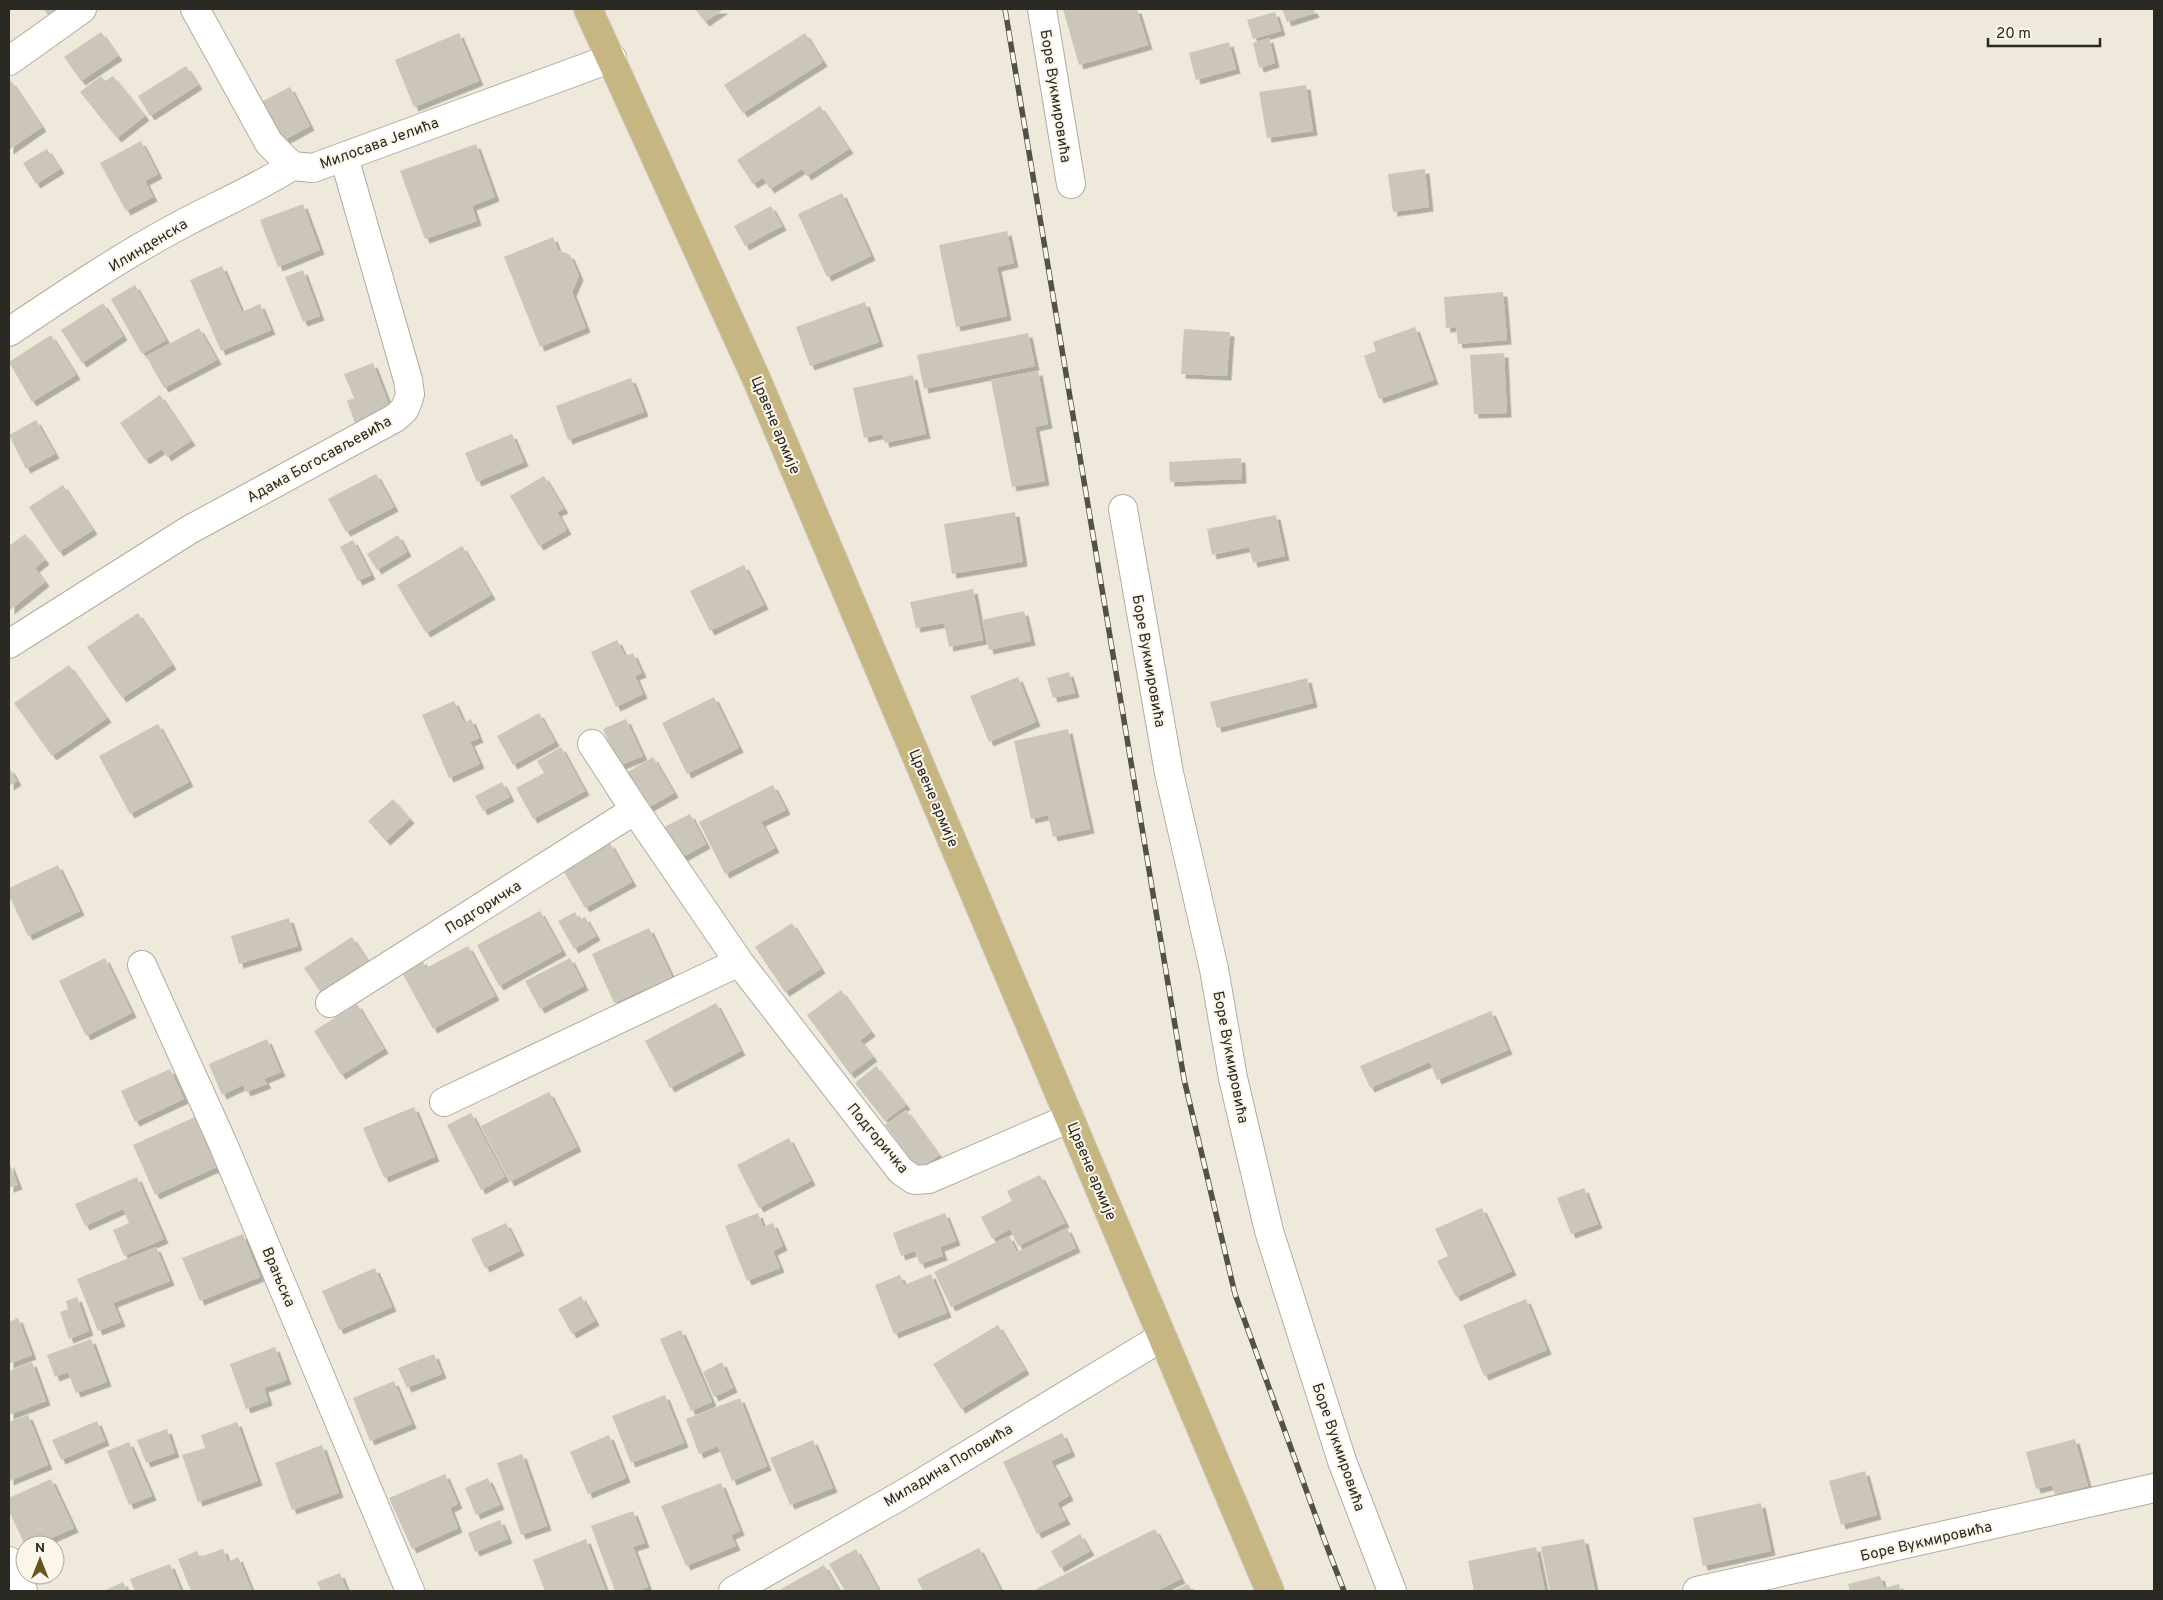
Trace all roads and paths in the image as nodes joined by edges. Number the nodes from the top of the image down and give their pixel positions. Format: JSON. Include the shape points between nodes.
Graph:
{"nodes":[{"id":1,"x":82,"y":9,"type":"edge"},
{"id":2,"x":195,"y":9,"type":"edge"},
{"id":3,"x":588,"y":9,"type":"edge"},
{"id":4,"x":1042,"y":9,"type":"edge"},
{"id":5,"x":612,"y":58,"type":"junction"},
{"id":6,"x":9,"y":61,"type":"edge"},
{"id":7,"x":344,"y":157,"type":"junction"},
{"id":8,"x":292,"y":166,"type":"junction"},
{"id":9,"x":1071,"y":184,"type":"dead end"},
{"id":10,"x":9,"y":332,"type":"edge"},
{"id":11,"x":1123,"y":509,"type":"dead end"},
{"id":12,"x":9,"y":644,"type":"edge"},
{"id":13,"x":592,"y":744,"type":"dead end"},
{"id":14,"x":635,"y":810,"type":"junction"},
{"id":15,"x":738,"y":962,"type":"junction"},
{"id":16,"x":142,"y":965,"type":"dead end"},
{"id":17,"x":330,"y":1003,"type":"dead end"},
{"id":18,"x":444,"y":1102,"type":"dead end"},
{"id":19,"x":1070,"y":1118,"type":"junction"},
{"id":20,"x":1162,"y":1337,"type":"junction"},
{"id":21,"x":2154,"y":1488,"type":"edge"},
{"id":22,"x":9,"y":1561,"type":"edge"},
{"id":23,"x":23,"y":1591,"type":"edge"},
{"id":24,"x":410,"y":1591,"type":"edge"},
{"id":25,"x":733,"y":1591,"type":"edge"},
{"id":26,"x":1270,"y":1591,"type":"edge"},
{"id":27,"x":1392,"y":1591,"type":"edge"},
{"id":28,"x":1697,"y":1591,"type":"edge"}],
"edges":[{"from":1,"to":6,"type":"street"},
{"from":2,"to":8,"type":"street","via":[[269,143]]},
{"from":3,"to":5,"type":"main road","name":"Црвене армије"},
{"from":4,"to":9,"type":"street","name":"Боре Вукмировића"},
{"from":5,"to":7,"type":"street","name":"Милосава Јелића"},
{"from":5,"to":19,"type":"main road","name":"Црвене армије","via":[[756,378]]},
{"from":7,"to":8,"type":"street","name":"Милосава Јелића","via":[[313,168]]},
{"from":7,"to":12,"type":"street","name":"Адама Богосављевића","via":[[408,380],[410,394],[404,410],[370,432],[189,530]]},
{"from":8,"to":10,"type":"street","name":"Илинденска","via":[[264,184],[183,224]]},
{"from":11,"to":27,"type":"street","name":"Боре Вукмировића","via":[[1169,773],[1214,970],[1233,1078],[1269,1231],[1342,1461]]},
{"from":13,"to":14,"type":"street","name":"Подгоричка"},
{"from":14,"to":15,"type":"street","name":"Подгоричка"},
{"from":14,"to":17,"type":"street","name":"Подгоричка"},
{"from":15,"to":18,"type":"street"},
{"from":15,"to":19,"type":"street","name":"Подгоричка","via":[[902,1171],[914,1180],[929,1179]]},
{"from":16,"to":24,"type":"street","name":"Врањска","via":[[223,1144]]},
{"from":19,"to":20,"type":"main road","name":"Црвене армије"},
{"from":20,"to":25,"type":"street","name":"Миладина Поповића","via":[[905,1493]]},
{"from":20,"to":26,"type":"main road","name":"Црвене армије"},
{"from":21,"to":28,"type":"street","name":"Боре Вукмировића"},
{"from":22,"to":23,"type":"street"}]}
